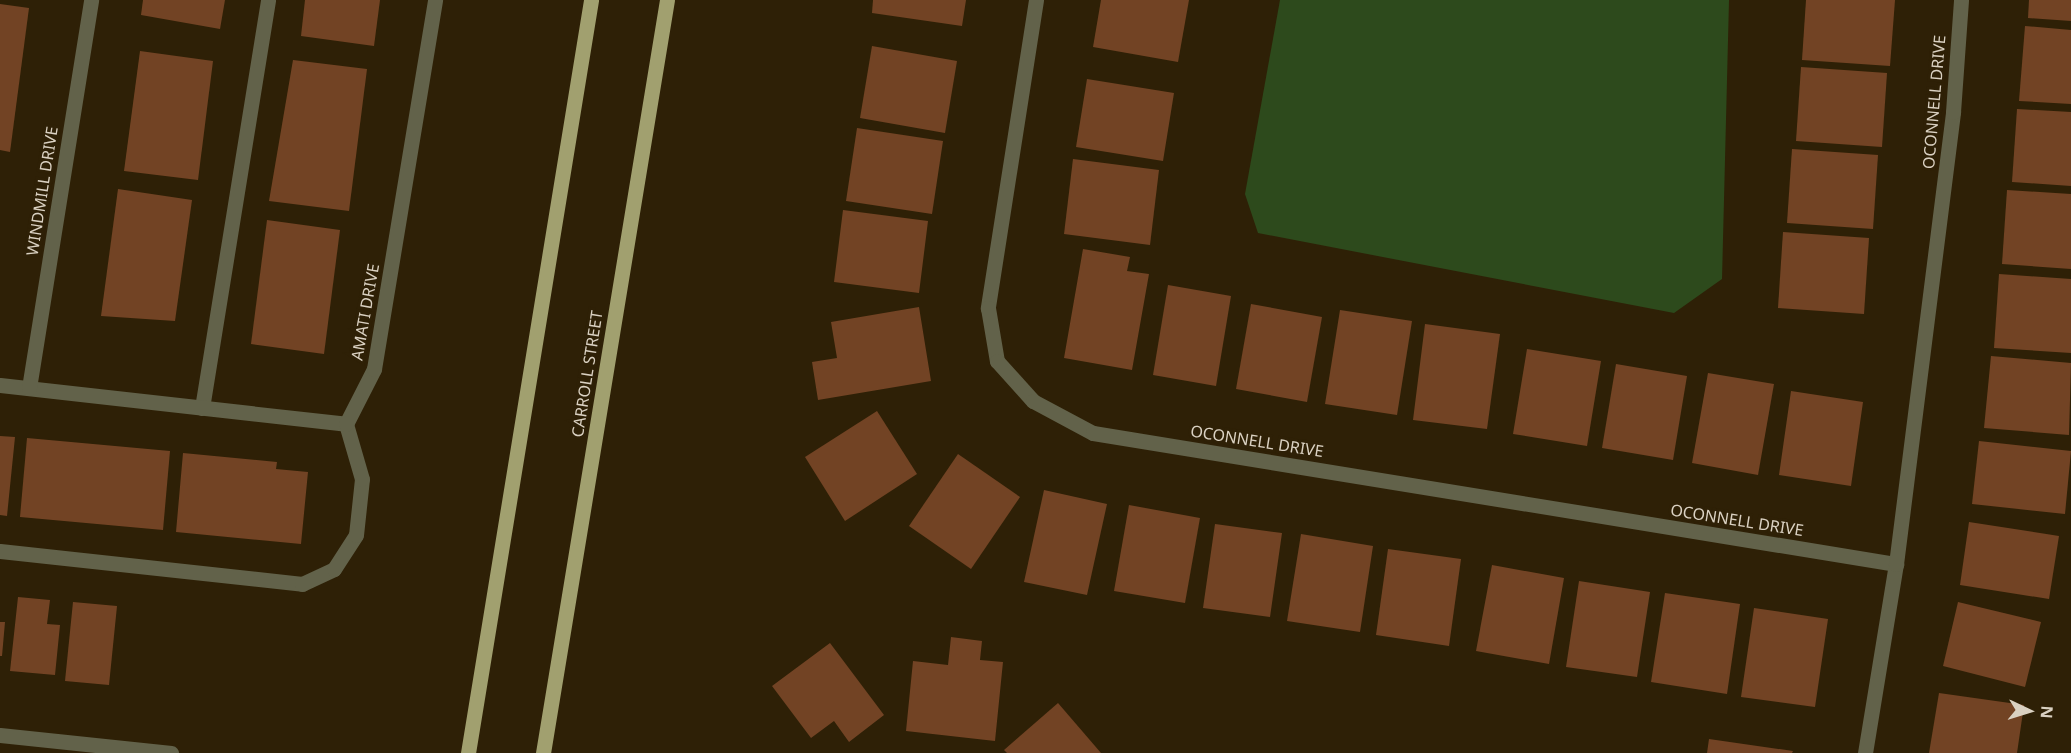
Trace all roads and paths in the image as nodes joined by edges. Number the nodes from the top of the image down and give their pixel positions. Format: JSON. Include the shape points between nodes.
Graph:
{"nodes":[{"id":1,"x":91,"y":0,"type":"edge"},
{"id":2,"x":268,"y":0,"type":"edge"},
{"id":3,"x":435,"y":0,"type":"edge"},
{"id":4,"x":591,"y":0,"type":"edge"},
{"id":5,"x":668,"y":0,"type":"edge"},
{"id":6,"x":1036,"y":0,"type":"edge"},
{"id":7,"x":1961,"y":0,"type":"edge"},
{"id":8,"x":0,"y":385,"type":"edge"},
{"id":9,"x":29,"y":388,"type":"junction"},
{"id":10,"x":202,"y":408,"type":"junction"},
{"id":11,"x":346,"y":424,"type":"junction"},
{"id":12,"x":0,"y":551,"type":"edge"},
{"id":13,"x":1896,"y":564,"type":"junction"},
{"id":14,"x":0,"y":735,"type":"edge"},
{"id":15,"x":171,"y":753,"type":"edge"},
{"id":16,"x":468,"y":753,"type":"edge"},
{"id":17,"x":543,"y":753,"type":"edge"},
{"id":18,"x":1865,"y":753,"type":"edge"}],
"edges":[{"from":1,"to":9,"type":"street","name":"WINDMILL DRIVE"},
{"from":2,"to":10,"type":"street"},
{"from":3,"to":11,"type":"street","name":"AMATI DRIVE","via":[[374,369]]},
{"from":4,"to":16,"type":"main road"},
{"from":5,"to":17,"type":"main road","name":"CARROLL STREET"},
{"from":6,"to":13,"type":"street","name":"OCONNELL DRIVE","via":[[988,308],[997,361],[1033,401],[1093,433]]},
{"from":7,"to":13,"type":"street","name":"OCONNELL DRIVE","via":[[1953,112]]},
{"from":8,"to":9,"type":"street"},
{"from":9,"to":10,"type":"street"},
{"from":10,"to":11,"type":"street"},
{"from":11,"to":12,"type":"street","via":[[362,479],[356,535],[334,569],[302,584]]},
{"from":13,"to":18,"type":"street","name":"OCONNELL DRIVE"},
{"from":14,"to":15,"type":"street"}]}
